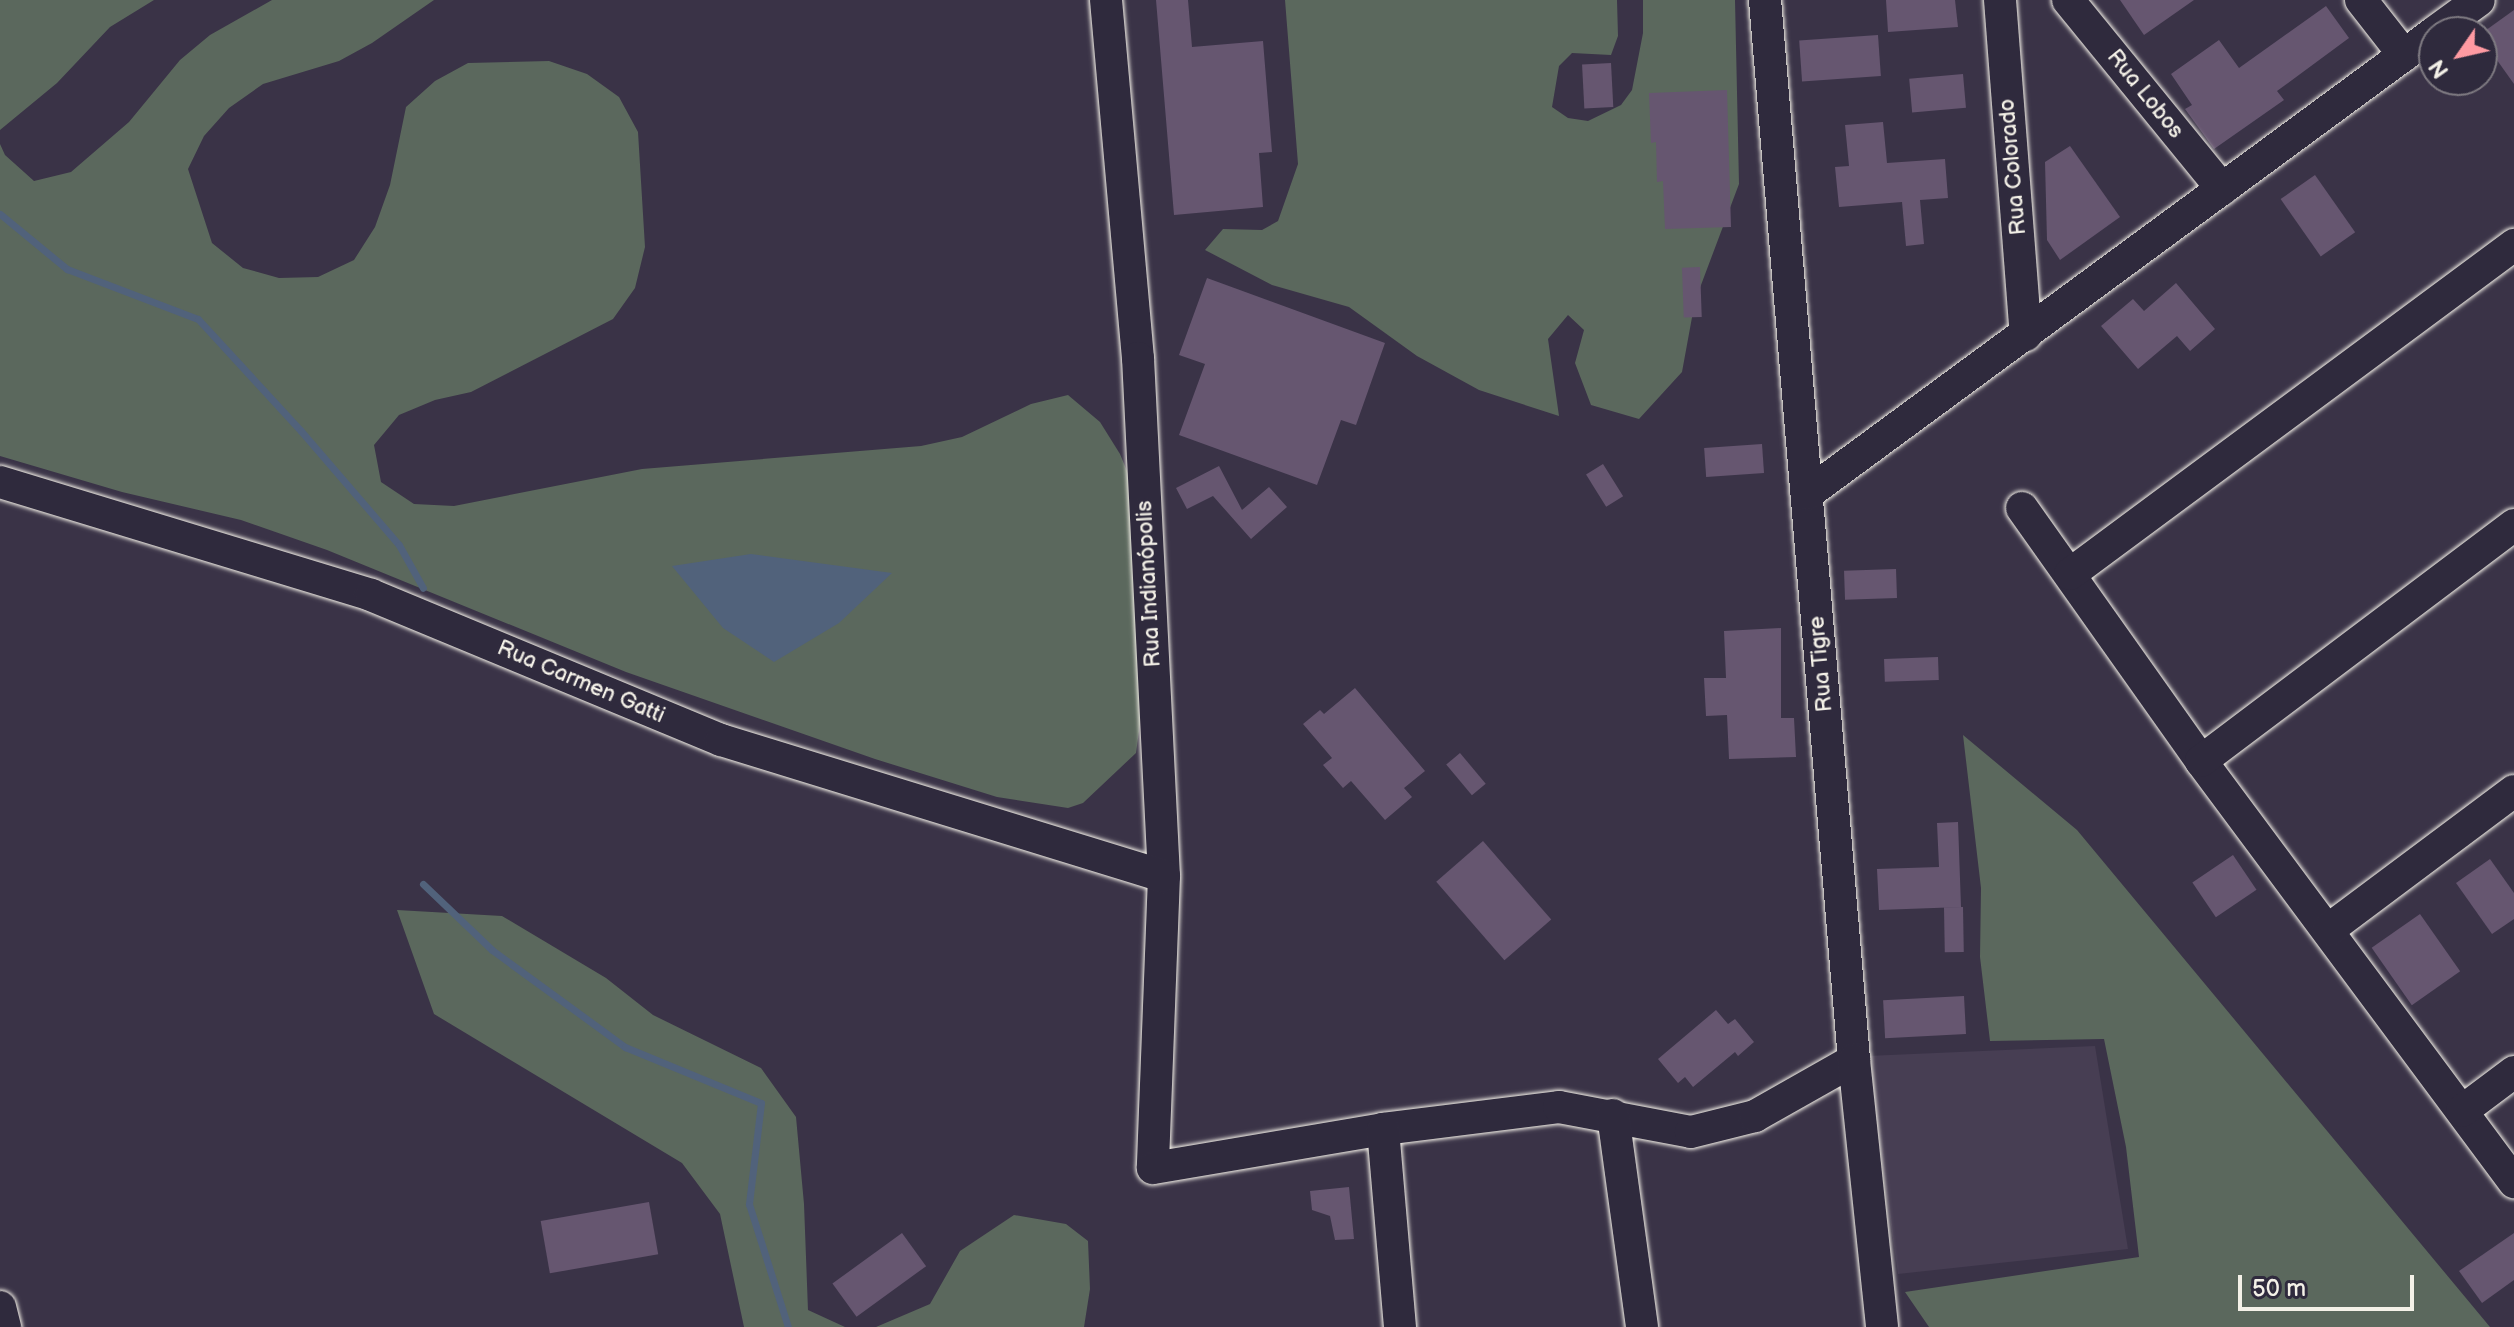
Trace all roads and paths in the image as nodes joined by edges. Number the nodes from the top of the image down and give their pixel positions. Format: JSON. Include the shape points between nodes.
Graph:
{"nodes":[{"id":1,"x":1106,"y":0,"type":"edge"},
{"id":2,"x":1765,"y":0,"type":"edge"},
{"id":3,"x":2000,"y":0,"type":"edge"},
{"id":4,"x":2068,"y":0,"type":"edge"},
{"id":5,"x":2361,"y":0,"type":"edge"},
{"id":6,"x":2479,"y":0,"type":"edge"},
{"id":7,"x":2457,"y":16,"type":"edge"},
{"id":8,"x":2418,"y":45,"type":"edge"},
{"id":9,"x":2404,"y":55,"type":"junction"},
{"id":10,"x":2222,"y":189,"type":"junction"},
{"id":11,"x":2514,"y":245,"type":"edge"},
{"id":12,"x":2026,"y":335,"type":"junction"},
{"id":13,"x":0,"y":482,"type":"edge"},
{"id":14,"x":1807,"y":494,"type":"junction"},
{"id":15,"x":2022,"y":508,"type":"dead end"},
{"id":16,"x":2514,"y":525,"type":"edge"},
{"id":17,"x":2070,"y":574,"type":"junction"},
{"id":18,"x":2201,"y":761,"type":"junction"},
{"id":19,"x":2514,"y":791,"type":"edge"},
{"id":20,"x":1164,"y":876,"type":"junction"},
{"id":21,"x":2328,"y":930,"type":"junction"},
{"id":22,"x":1854,"y":1060,"type":"junction"},
{"id":23,"x":2514,"y":1072,"type":"edge"},
{"id":24,"x":2462,"y":1111,"type":"junction"},
{"id":25,"x":1613,"y":1115,"type":"junction"},
{"id":26,"x":1383,"y":1129,"type":"junction"},
{"id":27,"x":2514,"y":1182,"type":"edge"},
{"id":28,"x":0,"y":1307,"type":"edge"},
{"id":29,"x":5,"y":1327,"type":"edge"},
{"id":30,"x":1400,"y":1327,"type":"edge"},
{"id":31,"x":1642,"y":1327,"type":"edge"},
{"id":32,"x":1882,"y":1327,"type":"edge"}],
"edges":[{"from":1,"to":20,"type":"street","name":"Rua Indianópolis","via":[[1138,358]]},
{"from":2,"to":14,"type":"street","name":"Rua Tigre"},
{"from":3,"to":12,"type":"street","name":"Rua Colorado"},
{"from":4,"to":10,"type":"street","name":"Rua Lobos"},
{"from":5,"to":9,"type":"street"},
{"from":6,"to":7,"type":"street"},
{"from":8,"to":9,"type":"street"},
{"from":9,"to":10,"type":"street"},
{"from":10,"to":12,"type":"street"},
{"from":11,"to":17,"type":"street"},
{"from":12,"to":14,"type":"street"},
{"from":13,"to":20,"type":"street","name":"Rua Carmen Gatti","via":[[371,595],[721,740]]},
{"from":14,"to":22,"type":"street","name":"Rua Tigre"},
{"from":15,"to":17,"type":"street"},
{"from":16,"to":18,"type":"street"},
{"from":17,"to":18,"type":"street"},
{"from":18,"to":21,"type":"street"},
{"from":19,"to":21,"type":"street"},
{"from":20,"to":26,"type":"street","name":"Rua Indianópolis","via":[[1153,1168]]},
{"from":21,"to":24,"type":"street"},
{"from":22,"to":25,"type":"street","via":[[1755,1116],[1691,1132]]},
{"from":22,"to":32,"type":"street","name":"Rua Tigre"},
{"from":23,"to":24,"type":"street"},
{"from":24,"to":27,"type":"street"},
{"from":25,"to":26,"type":"street","via":[[1559,1107]]},
{"from":25,"to":31,"type":"street"},
{"from":26,"to":30,"type":"street"},
{"from":28,"to":29,"type":"street"}]}
